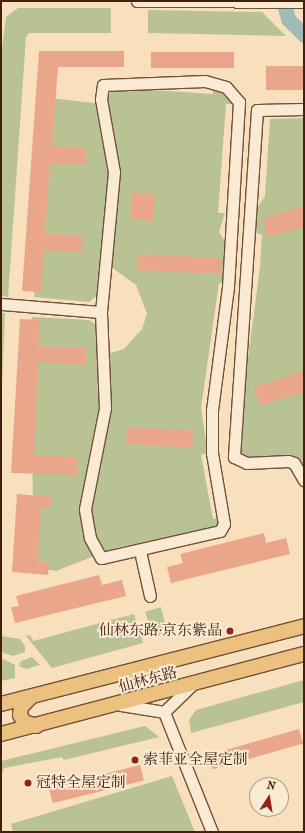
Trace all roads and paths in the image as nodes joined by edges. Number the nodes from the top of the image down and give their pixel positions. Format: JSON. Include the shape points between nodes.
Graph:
{"nodes":[{"id":1,"x":137,"y":1,"type":"edge"},
{"id":2,"x":302,"y":2,"type":"edge"},
{"id":3,"x":304,"y":109,"type":"edge"},
{"id":4,"x":1,"y":304,"type":"edge"},
{"id":5,"x":101,"y":312,"type":"junction"},
{"id":6,"x":304,"y":480,"type":"edge"},
{"id":7,"x":140,"y":551,"type":"junction"},
{"id":8,"x":150,"y":596,"type":"dead end"},
{"id":9,"x":304,"y":626,"type":"edge"},
{"id":10,"x":304,"y":654,"type":"edge"},
{"id":11,"x":192,"y":685,"type":"junction"},
{"id":12,"x":30,"y":698,"type":"junction"},
{"id":13,"x":1,"y":704,"type":"edge"},
{"id":14,"x":121,"y":705,"type":"junction"},
{"id":15,"x":164,"y":712,"type":"junction"},
{"id":16,"x":36,"y":726,"type":"junction"},
{"id":17,"x":1,"y":734,"type":"edge"},
{"id":18,"x":212,"y":832,"type":"edge"}],
"edges":[{"from":1,"to":2,"type":"street"},
{"from":3,"to":6,"type":"street","via":[[257,110],[234,457],[247,463],[288,461],[294,463]]},
{"from":4,"to":5,"type":"street"},
{"from":5,"to":7,"type":"street","via":[[105,408],[85,509],[90,538],[101,558]]},
{"from":5,"to":7,"type":"street","via":[[114,172],[101,99],[104,85],[205,82],[226,87],[239,102],[228,287],[212,410],[212,453],[224,524],[220,531]]},
{"from":7,"to":8,"type":"street"},
{"from":9,"to":12,"type":"main road","name":"仙林东路"},
{"from":10,"to":11,"type":"main road","name":"仙林东路"},
{"from":11,"to":14,"type":"main road","name":"仙林东路"},
{"from":11,"to":15,"type":"street"},
{"from":12,"to":13,"type":"main road","name":"仙林东路"},
{"from":12,"to":16,"type":"main road","via":[[21,707],[20,715],[24,722]]},
{"from":14,"to":15,"type":"street"},
{"from":14,"to":16,"type":"main road","name":"仙林东路"},
{"from":15,"to":18,"type":"street"},
{"from":16,"to":17,"type":"main road","name":"仙林东路"}]}
